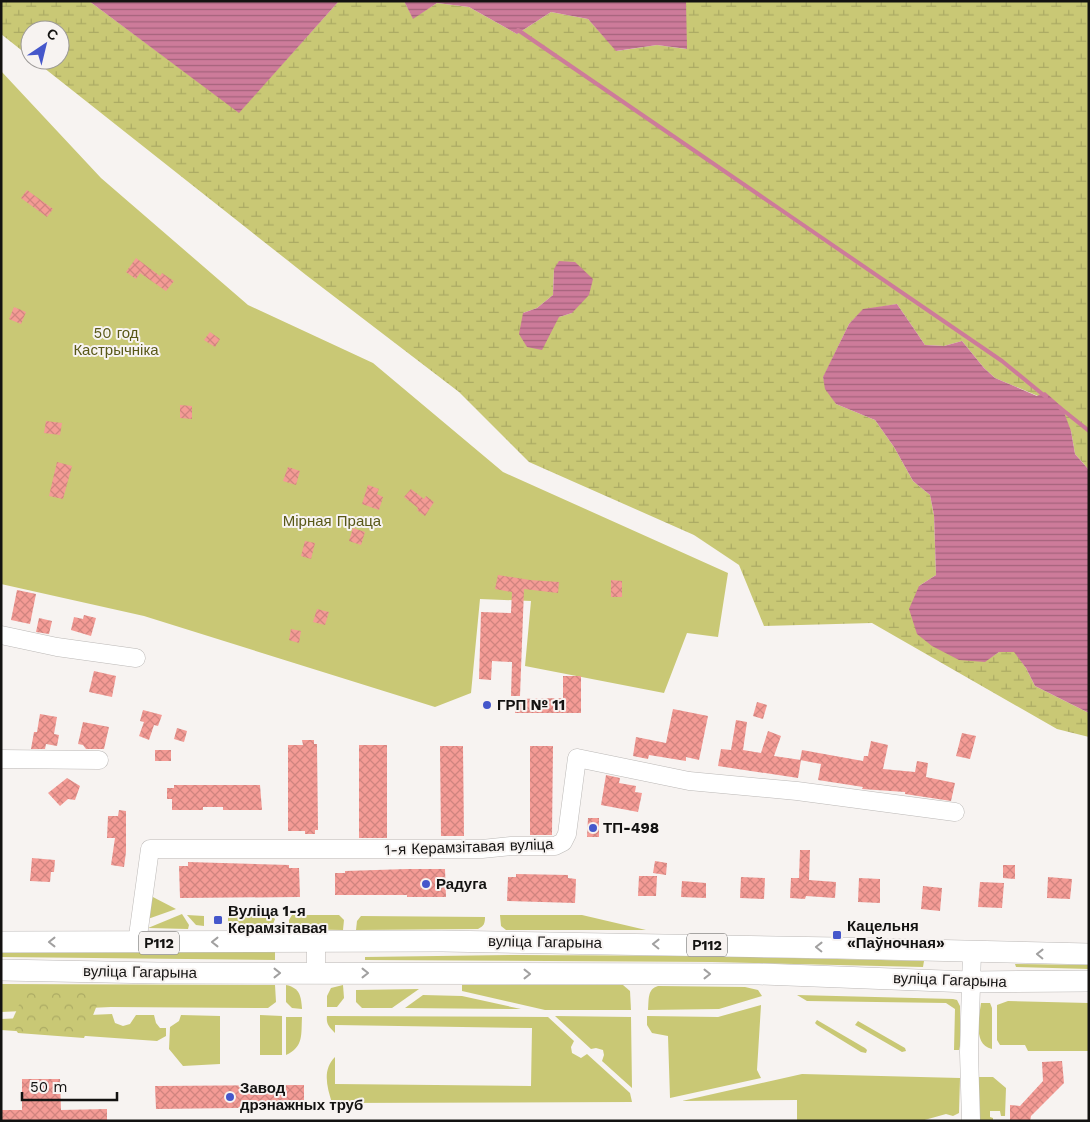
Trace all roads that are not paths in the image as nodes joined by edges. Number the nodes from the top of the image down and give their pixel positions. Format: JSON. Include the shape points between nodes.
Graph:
{"nodes":[{"id":1,"x":1,"y":635,"type":"edge"},
{"id":2,"x":136,"y":658,"type":"dead end"},
{"id":3,"x":1,"y":759,"type":"edge"},
{"id":4,"x":99,"y":760,"type":"dead end"},
{"id":5,"x":955,"y":812,"type":"dead end"},
{"id":6,"x":1,"y":942,"type":"edge"},
{"id":7,"x":316,"y":942,"type":"junction"},
{"id":8,"x":137,"y":943,"type":"junction"},
{"id":9,"x":972,"y":952,"type":"junction"},
{"id":10,"x":1089,"y":954,"type":"edge"},
{"id":11,"x":1,"y":970,"type":"edge"},
{"id":12,"x":316,"y":973,"type":"junction"},
{"id":13,"x":970,"y":982,"type":"junction"},
{"id":14,"x":1089,"y":982,"type":"edge"},
{"id":15,"x":971,"y":1121,"type":"edge"}],
"edges":[{"from":1,"to":2,"type":"street"},
{"from":3,"to":4,"type":"street"},
{"from":5,"to":8,"type":"street","name":"1-я Керамзітавая вуліца","via":[[797,791],[689,781],[576,758],[566,834],[564,842],[555,846],[150,849]]},
{"from":8,"to":6,"type":"main road","name":"вуліца Гагарына","number":"Р112","one_way":true},
{"from":7,"to":8,"type":"main road","name":"вуліца Гагарына","number":"Р112","one_way":true},
{"from":9,"to":7,"type":"main road","name":"вуліца Гагарына","number":"Р112","one_way":true,"via":[[828,947]]},
{"from":7,"to":12,"type":"street"},
{"from":10,"to":9,"type":"main road","name":"вуліца Гагарына","number":"Р112","one_way":true},
{"from":9,"to":13,"type":"street"},
{"from":11,"to":12,"type":"main road","name":"вуліца Гагарына","number":"Р112","one_way":true},
{"from":12,"to":13,"type":"main road","name":"вуліца Гагарына","number":"Р112","one_way":true,"via":[[759,974]]},
{"from":13,"to":14,"type":"main road","name":"вуліца Гагарына","number":"Р112"},
{"from":13,"to":15,"type":"street"}]}
